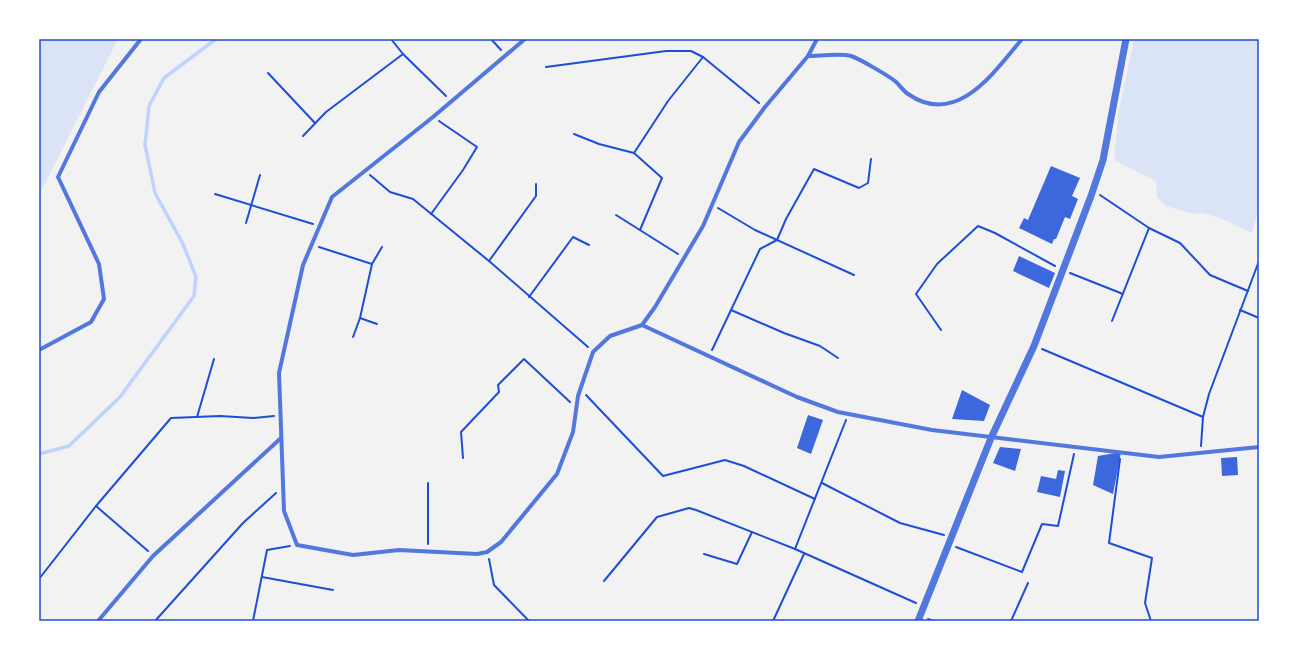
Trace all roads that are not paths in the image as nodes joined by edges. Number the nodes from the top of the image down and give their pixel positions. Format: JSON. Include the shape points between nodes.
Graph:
{"nodes":[{"id":1,"x":141,"y":39,"type":"edge"},
{"id":2,"x":525,"y":39,"type":"edge"},
{"id":3,"x":817,"y":39,"type":"edge"},
{"id":4,"x":1022,"y":39,"type":"edge"},
{"id":5,"x":1126,"y":39,"type":"edge"},
{"id":6,"x":808,"y":56,"type":"junction"},
{"id":7,"x":642,"y":325,"type":"junction"},
{"id":8,"x":39,"y":344,"type":"edge"},
{"id":9,"x":40,"y":350,"type":"edge"},
{"id":10,"x":282,"y":438,"type":"junction"},
{"id":11,"x":991,"y":438,"type":"junction"},
{"id":12,"x":1259,"y":447,"type":"edge"},
{"id":13,"x":98,"y":621,"type":"edge"},
{"id":14,"x":918,"y":621,"type":"edge"}],
"edges":[{"from":1,"to":9,"type":"street","via":[[99,92],[58,177],[99,264],[104,299],[91,322]]},
{"from":2,"to":10,"type":"street","via":[[433,117],[332,197],[303,265],[279,373]]},
{"from":3,"to":6,"type":"street"},
{"from":4,"to":6,"type":"street","via":[[982,86],[968,97],[949,104],[932,105],[908,94],[895,81],[850,55]]},
{"from":5,"to":11,"type":"street","via":[[1102,160],[1093,190],[1034,346]]},
{"from":6,"to":7,"type":"street","via":[[739,142],[703,226]]},
{"from":7,"to":10,"type":"street","via":[[610,336],[593,352],[578,396],[573,432],[557,474],[501,542],[487,552],[477,554],[399,550],[353,555],[297,545],[284,511]]},
{"from":7,"to":11,"type":"street","via":[[797,397],[849,414]]},
{"from":8,"to":9,"type":"street"},
{"from":10,"to":13,"type":"street","via":[[153,556]]},
{"from":11,"to":12,"type":"street","via":[[1159,457]]},
{"from":11,"to":14,"type":"street"}]}
